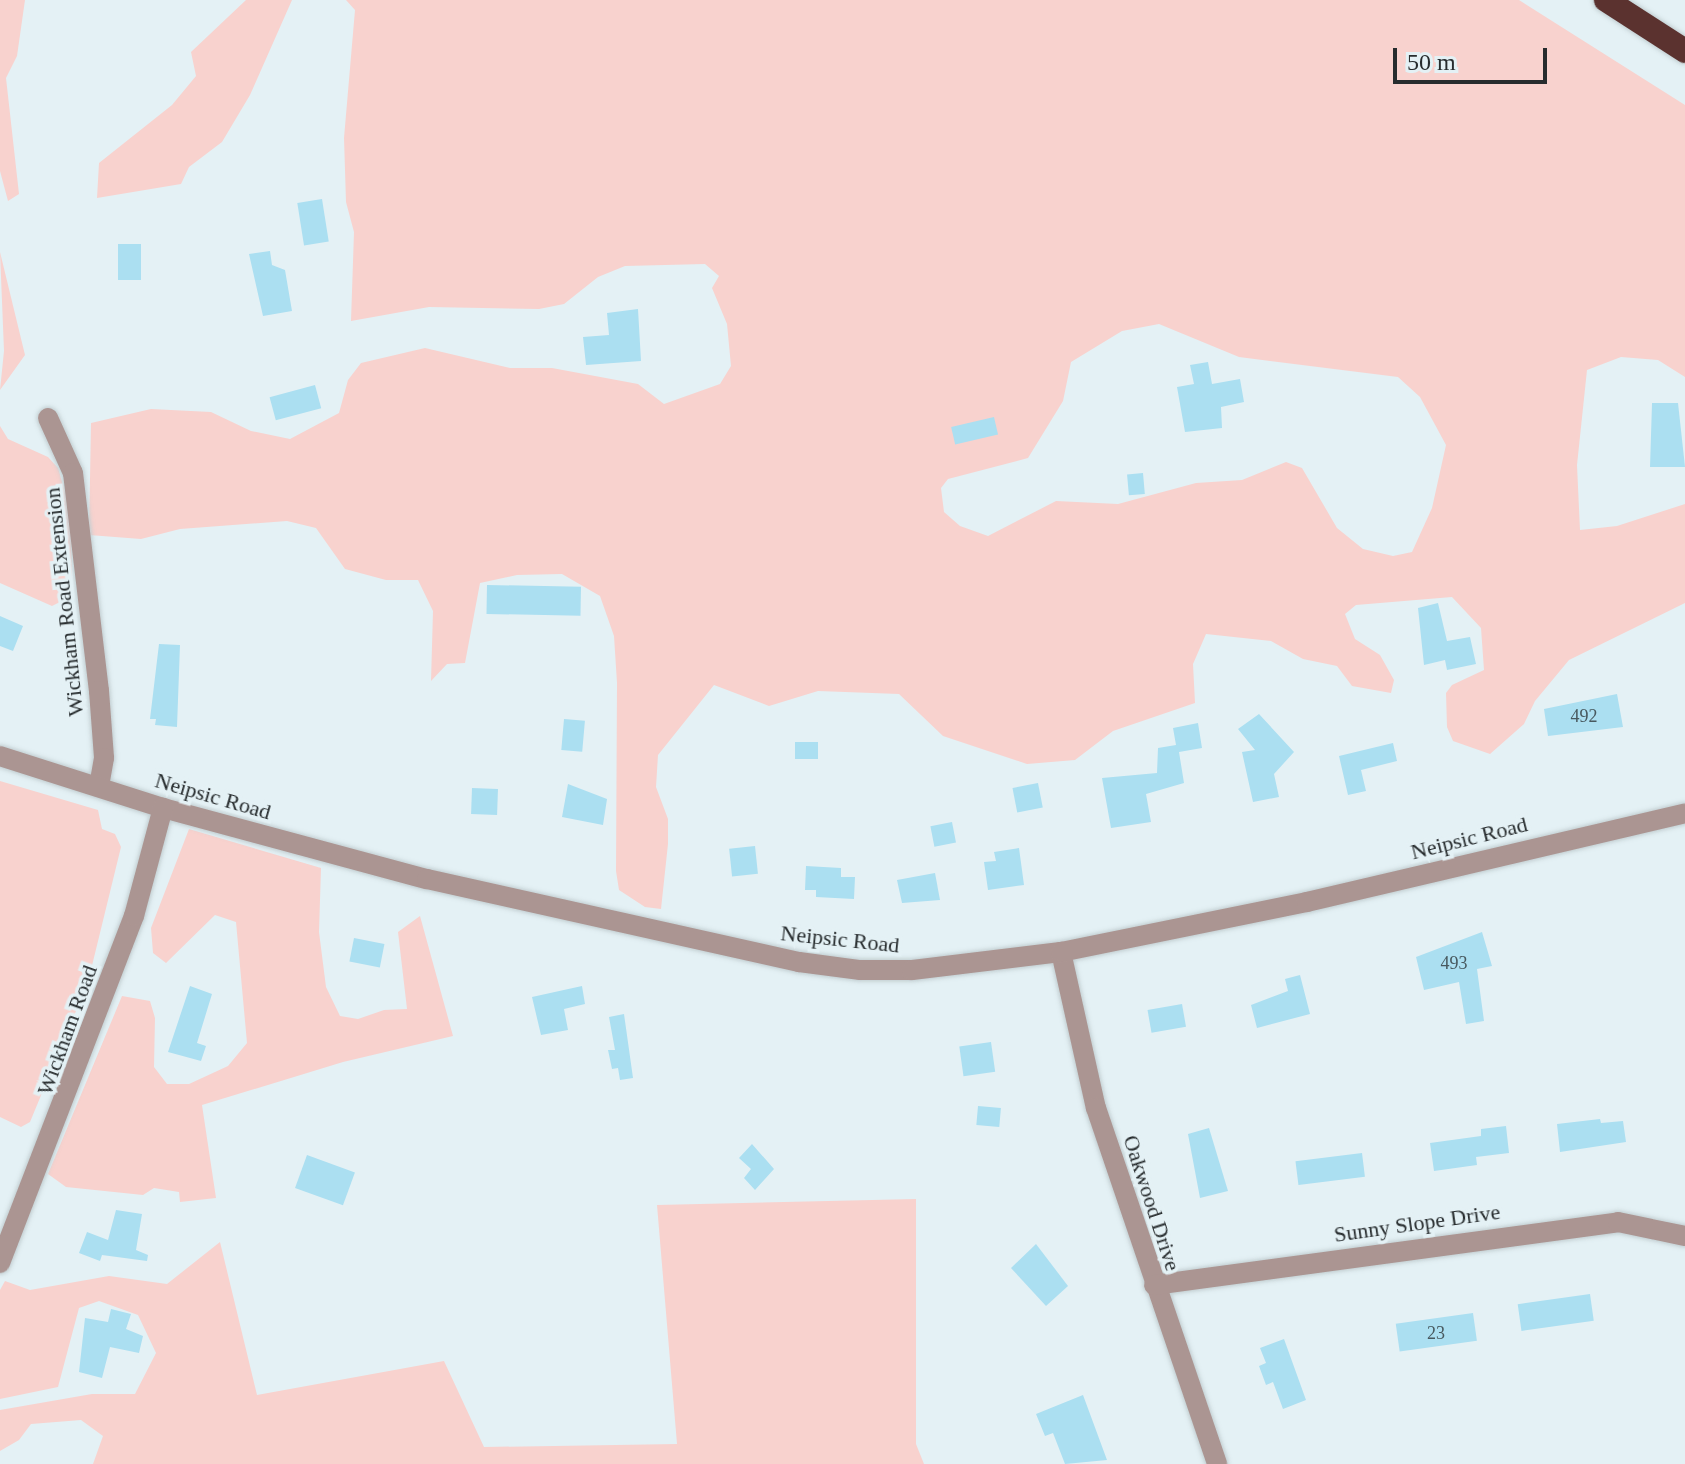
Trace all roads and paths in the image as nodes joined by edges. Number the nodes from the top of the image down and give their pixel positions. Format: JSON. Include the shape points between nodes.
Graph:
{"nodes":[{"id":1,"x":1606,"y":0,"type":"edge"},
{"id":2,"x":1685,"y":51,"type":"edge"},
{"id":3,"x":48,"y":418,"type":"dead end"},
{"id":4,"x":0,"y":756,"type":"edge"},
{"id":5,"x":99,"y":787,"type":"junction"},
{"id":6,"x":163,"y":808,"type":"junction"},
{"id":7,"x":1685,"y":813,"type":"edge"},
{"id":8,"x":1061,"y":952,"type":"junction"},
{"id":9,"x":1685,"y":1236,"type":"edge"},
{"id":10,"x":0,"y":1263,"type":"edge"},
{"id":11,"x":1154,"y":1285,"type":"junction"},
{"id":12,"x":1217,"y":1464,"type":"edge"}],
"edges":[{"from":1,"to":2,"type":"highway"},
{"from":3,"to":5,"type":"street","name":"Wickham Road Extension","via":[[73,473],[99,691],[104,758]]},
{"from":4,"to":5,"type":"street","name":"Neipsic Road"},
{"from":5,"to":6,"type":"street","name":"Neipsic Road"},
{"from":6,"to":8,"type":"street","name":"Neipsic Road","via":[[475,891],[799,962],[912,970]]},
{"from":6,"to":10,"type":"street","name":"Wickham Road","via":[[134,916]]},
{"from":7,"to":8,"type":"street","name":"Neipsic Road","via":[[1307,902]]},
{"from":8,"to":11,"type":"street","name":"Oakwood Drive","via":[[1096,1108]]},
{"from":9,"to":11,"type":"street","name":"Sunny Slope Drive","via":[[1618,1222]]},
{"from":11,"to":12,"type":"street","name":"Oakwood Drive"}]}
